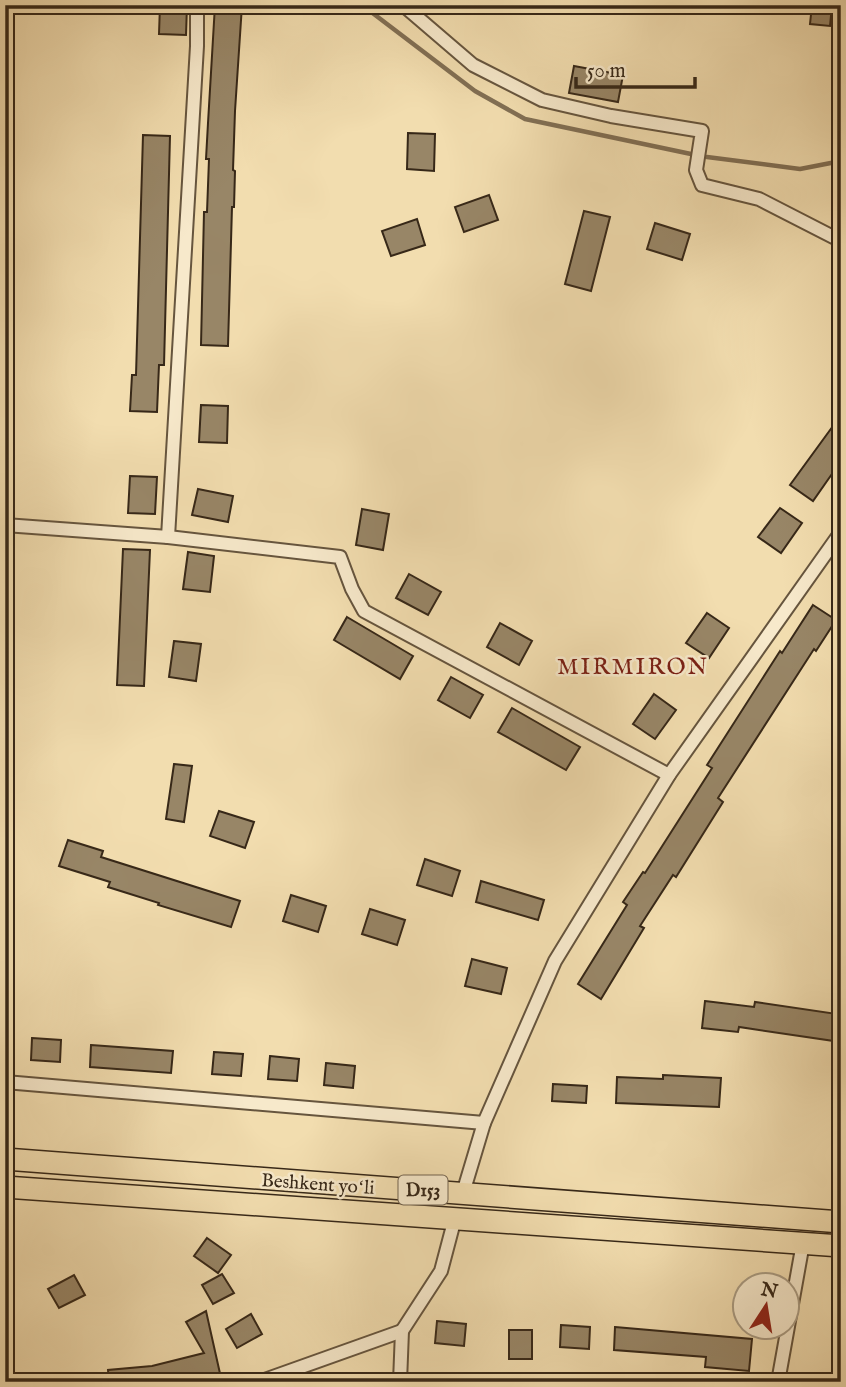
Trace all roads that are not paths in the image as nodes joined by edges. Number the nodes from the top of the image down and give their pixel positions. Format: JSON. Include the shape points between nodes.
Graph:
{"nodes":[{"id":1,"x":197,"y":5,"type":"edge"},
{"id":2,"x":403,"y":5,"type":"edge"},
{"id":3,"x":841,"y":241,"type":"edge"},
{"id":4,"x":5,"y":526,"type":"edge"},
{"id":5,"x":841,"y":532,"type":"edge"},
{"id":6,"x":168,"y":537,"type":"junction"},
{"id":7,"x":669,"y":775,"type":"junction"},
{"id":8,"x":5,"y":1082,"type":"edge"},
{"id":9,"x":484,"y":1123,"type":"junction"},
{"id":10,"x":5,"y":1159,"type":"edge"},
{"id":11,"x":5,"y":1187,"type":"edge"},
{"id":12,"x":463,"y":1193,"type":"junction"},
{"id":13,"x":455,"y":1217,"type":"junction"},
{"id":14,"x":841,"y":1222,"type":"edge"},
{"id":15,"x":803,"y":1243,"type":"junction"},
{"id":16,"x":841,"y":1246,"type":"edge"},
{"id":17,"x":402,"y":1331,"type":"junction"},
{"id":18,"x":259,"y":1382,"type":"edge"},
{"id":19,"x":400,"y":1382,"type":"edge"},
{"id":20,"x":778,"y":1382,"type":"edge"}],
"edges":[{"from":1,"to":6,"type":"street"},
{"from":2,"to":3,"type":"street","via":[[472,65],[542,100],[702,131],[696,170],[702,186],[759,199]]},
{"from":4,"to":6,"type":"street"},
{"from":5,"to":7,"type":"street"},
{"from":6,"to":7,"type":"street","via":[[340,557],[364,611]]},
{"from":7,"to":9,"type":"street","via":[[555,961]]},
{"from":8,"to":9,"type":"street"},
{"from":9,"to":12,"type":"street"},
{"from":10,"to":12,"type":"main road","name":"Beshkent yoʻli","number":"D153"},
{"from":11,"to":13,"type":"main road","name":"Beshkent yoʻli","number":"D153"},
{"from":12,"to":14,"type":"main road","name":"Beshkent yoʻli","number":"D153"},
{"from":13,"to":15,"type":"main road","name":"Beshkent yoʻli","number":"D153"},
{"from":13,"to":17,"type":"street","via":[[441,1271]]},
{"from":15,"to":16,"type":"main road","name":"Beshkent yoʻli","number":"D153"},
{"from":15,"to":20,"type":"street"},
{"from":17,"to":18,"type":"street"},
{"from":17,"to":19,"type":"street"}]}
